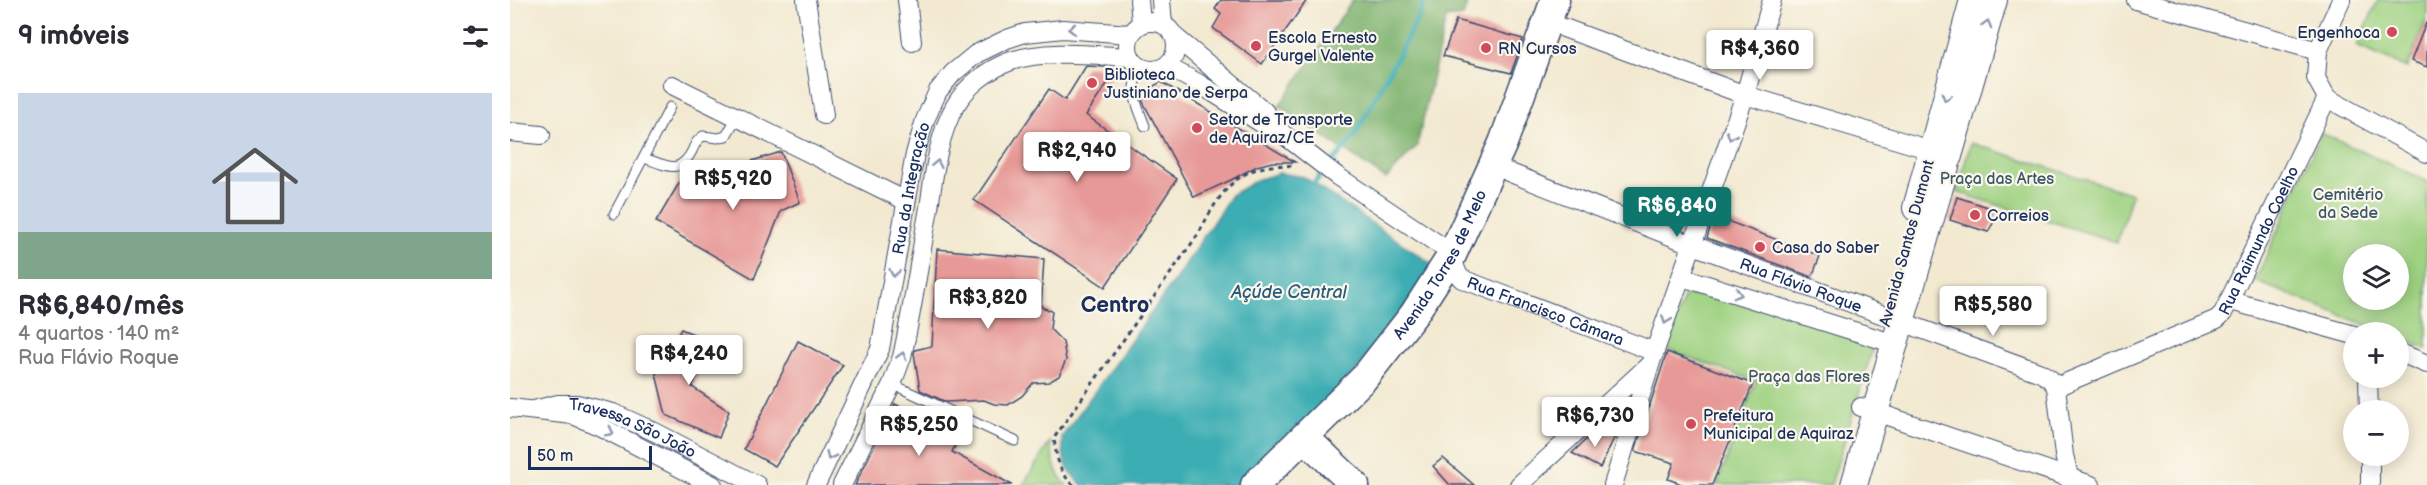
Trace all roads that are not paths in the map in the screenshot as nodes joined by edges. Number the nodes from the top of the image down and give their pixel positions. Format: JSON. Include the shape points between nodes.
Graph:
{"nodes":[{"id":1,"x":806,"y":0,"type":"edge"},
{"id":2,"x":907,"y":0,"type":"edge"},
{"id":3,"x":1139,"y":0,"type":"edge"},
{"id":4,"x":1161,"y":0,"type":"edge"},
{"id":5,"x":1555,"y":0,"type":"edge"},
{"id":6,"x":1574,"y":0,"type":"edge"},
{"id":7,"x":1772,"y":0,"type":"edge"},
{"id":8,"x":1973,"y":0,"type":"edge"},
{"id":9,"x":1994,"y":0,"type":"edge"},
{"id":10,"x":2136,"y":0,"type":"edge"},
{"id":11,"x":2341,"y":0,"type":"edge"},
{"id":12,"x":1135,"y":28,"type":"junction"},
{"id":13,"x":1564,"y":28,"type":"junction"},
{"id":14,"x":1169,"y":30,"type":"junction"},
{"id":15,"x":912,"y":42,"type":"dead end"},
{"id":16,"x":2318,"y":51,"type":"junction"},
{"id":17,"x":1968,"y":55,"type":"junction"},
{"id":18,"x":1136,"y":62,"type":"junction"},
{"id":19,"x":1166,"y":66,"type":"junction"},
{"id":20,"x":672,"y":85,"type":"dead end"},
{"id":21,"x":1745,"y":95,"type":"junction"},
{"id":22,"x":2327,"y":98,"type":"junction"},
{"id":23,"x":670,"y":107,"type":"dead end"},
{"id":24,"x":824,"y":115,"type":"dead end"},
{"id":25,"x":737,"y":117,"type":"junction"},
{"id":26,"x":1145,"y":126,"type":"dead end"},
{"id":27,"x":510,"y":132,"type":"edge"},
{"id":28,"x":541,"y":135,"type":"dead end"},
{"id":29,"x":1284,"y":135,"type":"junction"},
{"id":30,"x":1940,"y":152,"type":"junction"},
{"id":31,"x":2427,"y":153,"type":"edge"},
{"id":32,"x":644,"y":158,"type":"junction"},
{"id":33,"x":1508,"y":172,"type":"junction"},
{"id":34,"x":906,"y":201,"type":"junction"},
{"id":35,"x":614,"y":214,"type":"dead end"},
{"id":36,"x":1693,"y":245,"type":"junction"},
{"id":37,"x":1455,"y":265,"type":"junction"},
{"id":38,"x":1682,"y":277,"type":"junction"},
{"id":39,"x":2230,"y":301,"type":"junction"},
{"id":40,"x":1891,"y":331,"type":"junction"},
{"id":41,"x":2343,"y":332,"type":"edge"},
{"id":42,"x":1653,"y":357,"type":"junction"},
{"id":43,"x":2409,"y":357,"type":"edge"},
{"id":44,"x":2427,"y":364,"type":"edge"},
{"id":45,"x":892,"y":384,"type":"junction"},
{"id":46,"x":2056,"y":387,"type":"junction"},
{"id":47,"x":510,"y":408,"type":"edge"},
{"id":48,"x":534,"y":410,"type":"junction"},
{"id":49,"x":1868,"y":410,"type":"junction"},
{"id":50,"x":1015,"y":441,"type":"dead end"},
{"id":51,"x":1311,"y":444,"type":"junction"},
{"id":52,"x":2370,"y":466,"type":"edge"},
{"id":53,"x":694,"y":480,"type":"edge"},
{"id":54,"x":2070,"y":481,"type":"edge"},
{"id":55,"x":713,"y":485,"type":"edge"},
{"id":56,"x":757,"y":485,"type":"edge"},
{"id":57,"x":816,"y":485,"type":"edge"},
{"id":58,"x":842,"y":485,"type":"edge"},
{"id":59,"x":1255,"y":485,"type":"edge"},
{"id":60,"x":1282,"y":485,"type":"edge"},
{"id":61,"x":1355,"y":485,"type":"edge"},
{"id":62,"x":1519,"y":485,"type":"edge"},
{"id":63,"x":1613,"y":485,"type":"edge"},
{"id":64,"x":1838,"y":485,"type":"edge"},
{"id":65,"x":1854,"y":485,"type":"edge"},
{"id":66,"x":2091,"y":485,"type":"edge"},
{"id":67,"x":2370,"y":485,"type":"edge"}],
"edges":[{"from":1,"to":24,"type":"street"},
{"from":2,"to":15,"type":"street"},
{"from":3,"to":12,"type":"street"},
{"from":4,"to":14,"type":"street"},
{"from":5,"to":37,"type":"main road","name":"Avenida Torres de Melo"},
{"from":6,"to":13,"type":"main road","name":"Avenida Torres de Melo"},
{"from":7,"to":21,"type":"street"},
{"from":8,"to":17,"type":"street","name":"Avenida Santos Dumont"},
{"from":17,"to":9,"type":"street","name":"Avenida Santos Dumont","one_way":true},
{"from":10,"to":16,"type":"street"},
{"from":11,"to":16,"type":"street"},
{"from":12,"to":14,"type":"street","via":[[1156,21]]},
{"from":12,"to":18,"type":"street","via":[[1127,42]]},
{"from":12,"to":34,"type":"street","name":"Rua da Integração","one_way":true,"via":[[1024,33],[976,54],[938,91],[915,154]]},
{"from":13,"to":21,"type":"street"},
{"from":13,"to":33,"type":"main road","name":"Avenida Torres de Melo"},
{"from":14,"to":19,"type":"street","via":[[1175,53]]},
{"from":14,"to":29,"type":"street","via":[[1264,111]]},
{"from":16,"to":22,"type":"street","via":[[2316,78]]},
{"from":17,"to":30,"type":"street","name":"Avenida Santos Dumont"},
{"from":18,"to":19,"type":"street","via":[[1158,70]]},
{"from":18,"to":26,"type":"lane","via":[[1133,86]]},
{"from":45,"to":18,"type":"street","name":"Rua da Integração","one_way":true,"via":[[910,321],[936,165],[947,123],[962,96],[982,77],[1012,61],[1035,56],[1076,54]]},
{"from":19,"to":29,"type":"street"},
{"from":20,"to":25,"type":"street"},
{"from":21,"to":30,"type":"street"},
{"from":21,"to":36,"type":"street","one_way":true},
{"from":22,"to":31,"type":"street"},
{"from":22,"to":39,"type":"street","name":"Rua Raimundo Coelho"},
{"from":23,"to":32,"type":"lane"},
{"from":25,"to":32,"type":"lane","via":[[726,136],[703,136],[697,140],[680,167]]},
{"from":25,"to":34,"type":"street"},
{"from":27,"to":28,"type":"street"},
{"from":29,"to":37,"type":"street","name":"Rua Francisco Câmara"},
{"from":30,"to":40,"type":"street","name":"Avenida Santos Dumont"},
{"from":32,"to":35,"type":"lane"},
{"from":33,"to":36,"type":"street","name":"Rua Flávio Roque"},
{"from":33,"to":37,"type":"main road","name":"Avenida Torres de Melo"},
{"from":34,"to":57,"type":"street","name":"Rua da Integração","one_way":true,"via":[[880,349]]},
{"from":36,"to":38,"type":"street"},
{"from":36,"to":40,"type":"street","name":"Rua Flávio Roque"},
{"from":37,"to":42,"type":"street","name":"Rua Francisco Câmara","via":[[1462,279]]},
{"from":37,"to":51,"type":"main road","name":"Avenida Torres de Melo","via":[[1427,323],[1377,389]]},
{"from":38,"to":40,"type":"street","name":"Rua Flávio Roque","one_way":true},
{"from":38,"to":42,"type":"street","one_way":true},
{"from":39,"to":41,"type":"street"},
{"from":39,"to":46,"type":"street","name":"Rua Raimundo Coelho","via":[[2217,319]]},
{"from":40,"to":46,"type":"street","name":"Rua Flávio Roque","via":[[2041,373]]},
{"from":40,"to":49,"type":"street","name":"Avenida Santos Dumont"},
{"from":42,"to":62,"type":"street"},
{"from":42,"to":63,"type":"street"},
{"from":43,"to":44,"type":"street"},
{"from":45,"to":50,"type":"lane"},
{"from":45,"to":58,"type":"street","name":"Rua da Integração"},
{"from":46,"to":54,"type":"street"},
{"from":47,"to":48,"type":"street","name":"Travessa São João"},
{"from":48,"to":53,"type":"street","name":"Travessa São João","one_way":true,"via":[[585,420]]},
{"from":48,"to":56,"type":"street","name":"Travessa São João","via":[[577,404],[613,413]]},
{"from":49,"to":54,"type":"street"},
{"from":49,"to":64,"type":"street","name":"Avenida Santos Dumont"},
{"from":49,"to":65,"type":"street","name":"Avenida Santos Dumont"},
{"from":51,"to":59,"type":"main road","name":"Avenida Torres de Melo"},
{"from":51,"to":60,"type":"main road","name":"Avenida Torres de Melo"},
{"from":51,"to":61,"type":"main road"},
{"from":52,"to":67,"type":"street"},
{"from":53,"to":55,"type":"street","name":"Travessa São João"},
{"from":54,"to":66,"type":"street"}]}
